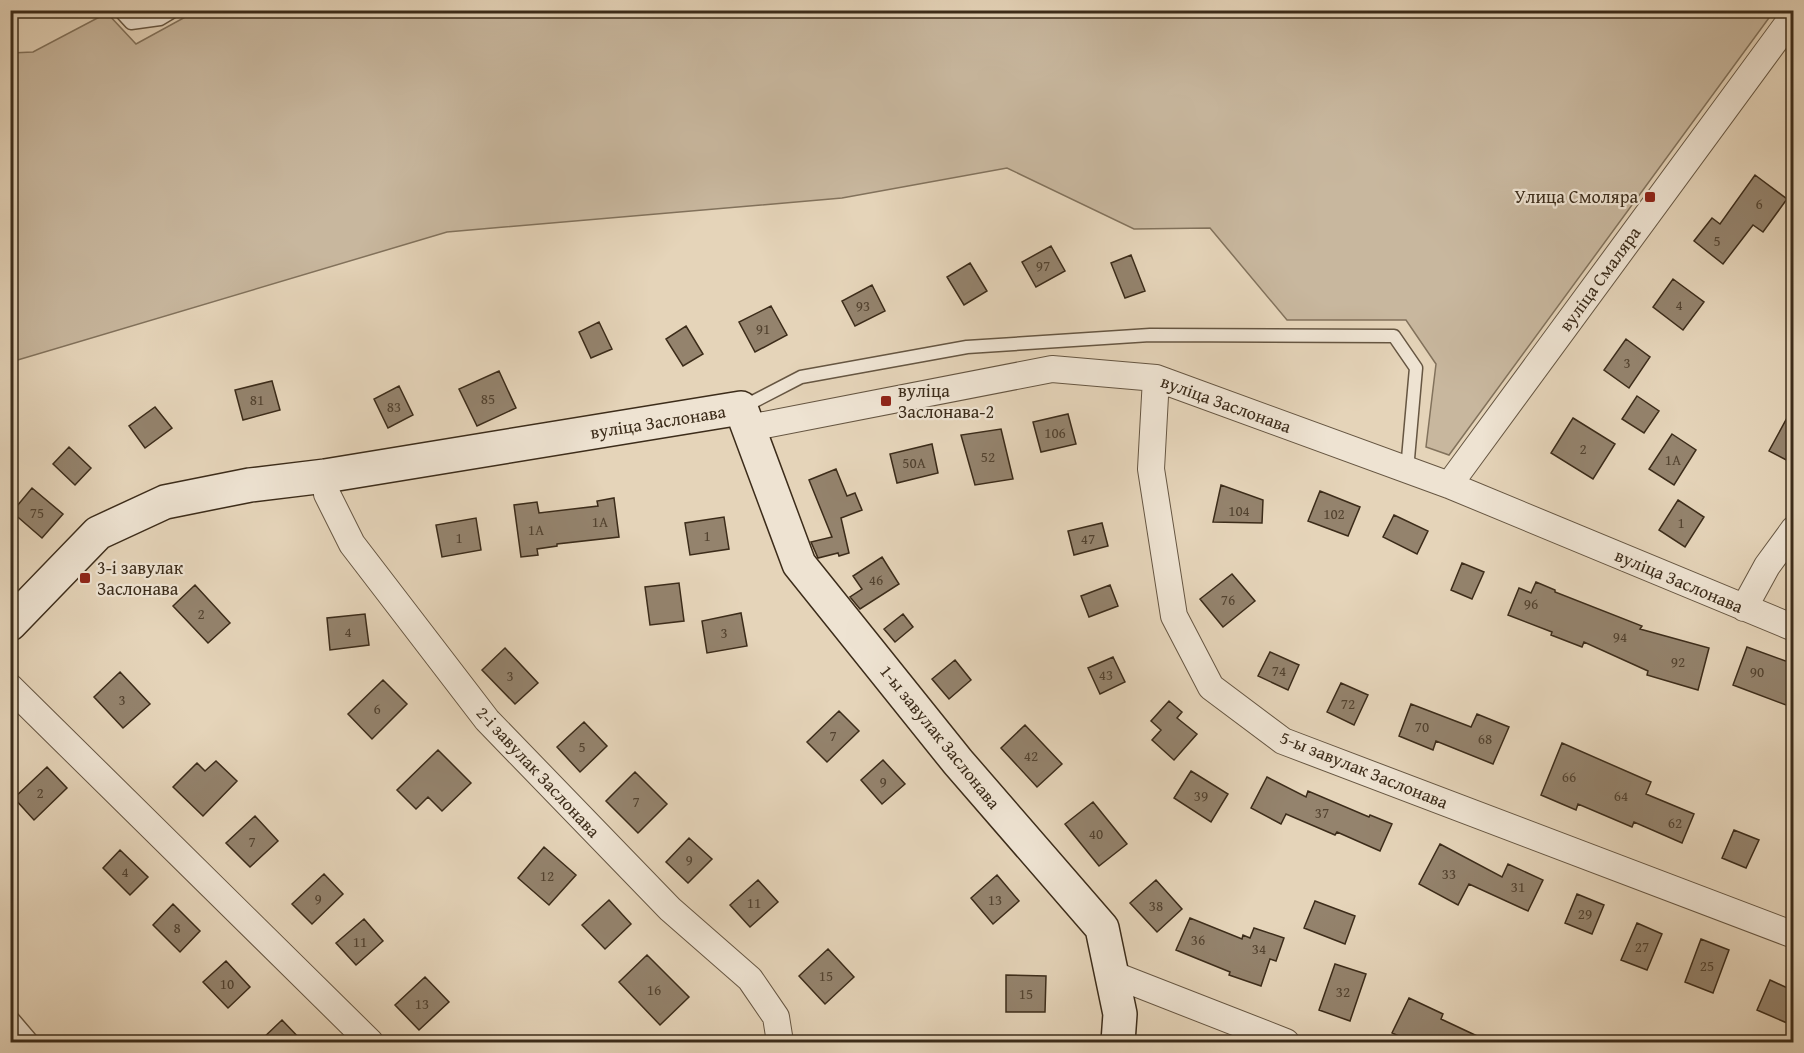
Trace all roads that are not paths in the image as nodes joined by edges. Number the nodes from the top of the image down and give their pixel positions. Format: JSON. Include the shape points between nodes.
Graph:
{"nodes":[{"id":1,"x":119,"y":10,"type":"edge"},
{"id":2,"x":174,"y":10,"type":"edge"},
{"id":3,"x":1794,"y":15,"type":"edge"},
{"id":4,"x":1156,"y":378,"type":"junction"},
{"id":5,"x":745,"y":418,"type":"junction"},
{"id":6,"x":1407,"y":470,"type":"junction"},
{"id":7,"x":325,"y":476,"type":"junction"},
{"id":8,"x":1449,"y":485,"type":"junction"},
{"id":9,"x":1794,"y":529,"type":"edge"},
{"id":10,"x":1744,"y":608,"type":"junction"},
{"id":11,"x":10,"y":624,"type":"edge"},
{"id":12,"x":1794,"y":628,"type":"edge"},
{"id":13,"x":10,"y":687,"type":"edge"},
{"id":14,"x":1794,"y":935,"type":"edge"},
{"id":15,"x":1112,"y":974,"type":"junction"},
{"id":16,"x":10,"y":1015,"type":"edge"},
{"id":17,"x":33,"y":1042,"type":"edge"},
{"id":18,"x":370,"y":1042,"type":"edge"},
{"id":19,"x":780,"y":1042,"type":"edge"},
{"id":20,"x":1118,"y":1042,"type":"edge"},
{"id":21,"x":1286,"y":1042,"type":"edge"}],
"edges":[{"from":1,"to":2,"type":"lane","via":[[131,23],[160,19]]},
{"from":3,"to":8,"type":"street","name":"вуліца Смаляра"},
{"from":4,"to":5,"type":"street","name":"вуліца Заслонава","via":[[1052,369]]},
{"from":4,"to":6,"type":"street","name":"вуліца Заслонава"},
{"from":4,"to":14,"type":"street","name":"5-ы завулак Заслонава","via":[[1151,469],[1173,616],[1211,687],[1283,741]]},
{"from":5,"to":6,"type":"lane","via":[[801,377],[967,347],[1150,335],[1394,336],[1416,368]]},
{"from":5,"to":7,"type":"street","name":"вуліца Заслонава"},
{"from":5,"to":15,"type":"street","name":"1-ы завулак Заслонава","via":[[799,564],[958,762],[1102,928]]},
{"from":6,"to":8,"type":"street","name":"вуліца Заслонава"},
{"from":7,"to":11,"type":"street","name":"вуліца Заслонава","via":[[250,485],[165,502],[98,533]]},
{"from":7,"to":19,"type":"street","name":"2-і завулак Заслонава","via":[[327,494],[352,544],[487,720],[670,909],[750,979],[776,1017]]},
{"from":8,"to":10,"type":"street","name":"вуліца Заслонава"},
{"from":9,"to":10,"type":"street","via":[[1767,566]]},
{"from":10,"to":12,"type":"street","name":"вуліца Заслонава"},
{"from":13,"to":18,"type":"street"},
{"from":15,"to":20,"type":"street","name":"1-ы завулак Заслонава","via":[[1120,1014]]},
{"from":15,"to":21,"type":"street"},
{"from":16,"to":17,"type":"lane"}]}
